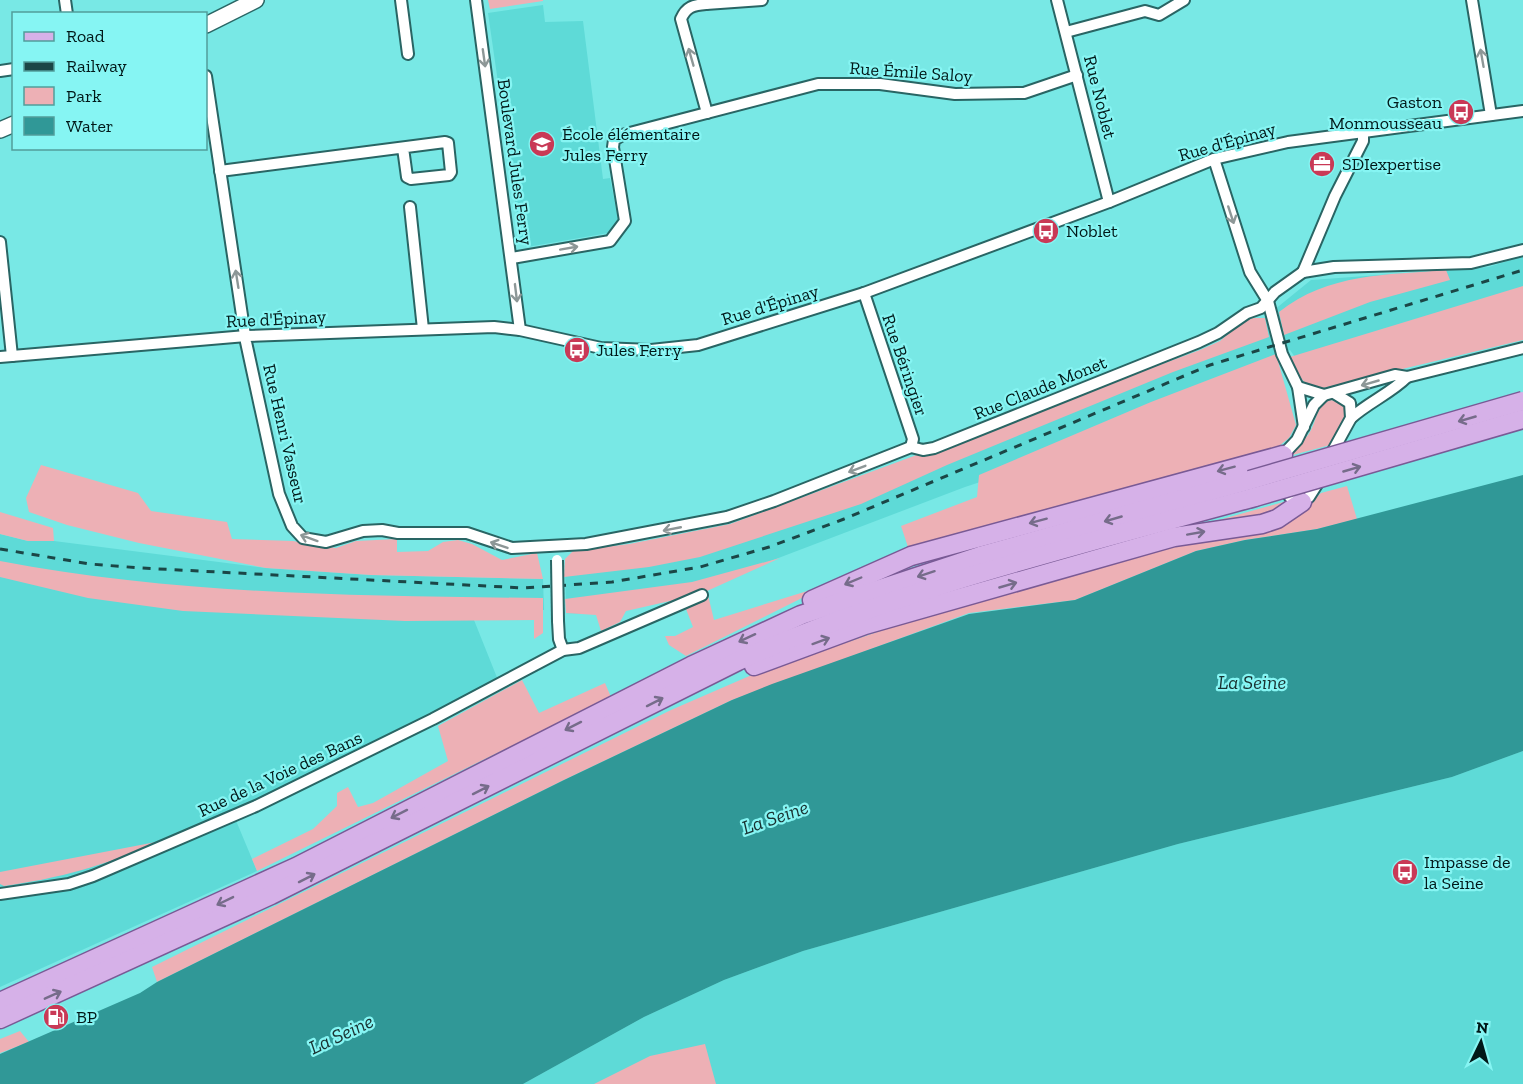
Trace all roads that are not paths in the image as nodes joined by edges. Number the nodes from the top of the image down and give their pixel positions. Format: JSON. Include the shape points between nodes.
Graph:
{"nodes":[{"id":1,"x":256,"y":0,"type":"edge"},
{"id":2,"x":401,"y":0,"type":"edge"},
{"id":3,"x":476,"y":0,"type":"edge"},
{"id":4,"x":762,"y":0,"type":"edge"},
{"id":5,"x":1057,"y":0,"type":"edge"},
{"id":6,"x":1141,"y":0,"type":"edge"},
{"id":7,"x":1184,"y":0,"type":"edge"},
{"id":8,"x":1472,"y":0,"type":"edge"},
{"id":9,"x":706,"y":2,"type":"edge"},
{"id":10,"x":1145,"y":11,"type":"junction"},
{"id":11,"x":207,"y":25,"type":"edge"},
{"id":12,"x":1066,"y":32,"type":"junction"},
{"id":13,"x":408,"y":54,"type":"dead end"},
{"id":14,"x":1077,"y":75,"type":"junction"},
{"id":15,"x":207,"y":83,"type":"edge"},
{"id":16,"x":1523,"y":111,"type":"edge"},
{"id":17,"x":707,"y":113,"type":"junction"},
{"id":18,"x":1491,"y":115,"type":"junction"},
{"id":19,"x":1363,"y":131,"type":"junction"},
{"id":20,"x":403,"y":148,"type":"junction"},
{"id":21,"x":1214,"y":159,"type":"junction"},
{"id":22,"x":220,"y":171,"type":"junction"},
{"id":23,"x":1109,"y":202,"type":"junction"},
{"id":24,"x":410,"y":207,"type":"dead end"},
{"id":25,"x":0,"y":242,"type":"edge"},
{"id":26,"x":1523,"y":250,"type":"edge"},
{"id":27,"x":512,"y":258,"type":"junction"},
{"id":28,"x":1303,"y":272,"type":"junction"},
{"id":29,"x":864,"y":293,"type":"junction"},
{"id":30,"x":1268,"y":301,"type":"junction"},
{"id":31,"x":423,"y":329,"type":"junction"},
{"id":32,"x":520,"y":330,"type":"junction"},
{"id":33,"x":246,"y":336,"type":"junction"},
{"id":34,"x":1523,"y":348,"type":"edge"},
{"id":35,"x":12,"y":356,"type":"junction"},
{"id":36,"x":0,"y":357,"type":"edge"},
{"id":37,"x":1407,"y":377,"type":"junction"},
{"id":38,"x":1298,"y":387,"type":"junction"},
{"id":39,"x":1329,"y":394,"type":"junction"},
{"id":40,"x":1523,"y":401,"type":"edge"},
{"id":41,"x":1352,"y":418,"type":"junction"},
{"id":42,"x":1523,"y":419,"type":"edge"},
{"id":43,"x":1304,"y":427,"type":"junction"},
{"id":44,"x":911,"y":447,"type":"junction"},
{"id":45,"x":1283,"y":455,"type":"junction"},
{"id":46,"x":1253,"y":488,"type":"junction"},
{"id":47,"x":1302,"y":502,"type":"junction"},
{"id":48,"x":557,"y":547,"type":"junction"},
{"id":49,"x":702,"y":595,"type":"dead end"},
{"id":50,"x":801,"y":615,"type":"junction"},
{"id":51,"x":563,"y":650,"type":"junction"},
{"id":52,"x":706,"y":676,"type":"junction"},
{"id":53,"x":0,"y":894,"type":"edge"},
{"id":54,"x":0,"y":1002,"type":"edge"},
{"id":55,"x":0,"y":1019,"type":"edge"}],
"edges":[{"from":1,"to":11,"type":"main road"},
{"from":2,"to":13,"type":"street"},
{"from":3,"to":27,"type":"street","name":"Boulevard Jules Ferry","one_way":true},
{"from":4,"to":9,"type":"street"},
{"from":5,"to":12,"type":"street","name":"Rue Noblet"},
{"from":6,"to":10,"type":"street"},
{"from":7,"to":10,"type":"street","via":[[1160,15]]},
{"from":18,"to":8,"type":"street","one_way":true},
{"from":17,"to":9,"type":"street","one_way":true,"via":[[681,19],[693,5]]},
{"from":10,"to":12,"type":"street"},
{"from":12,"to":14,"type":"street","name":"Rue Noblet"},
{"from":14,"to":17,"type":"street","name":"Rue Émile Saloy","via":[[1024,93],[955,94],[880,84],[818,84]]},
{"from":14,"to":23,"type":"street","name":"Rue Noblet"},
{"from":15,"to":22,"type":"street","name":"Rue Henri Vasseur"},
{"from":16,"to":18,"type":"street","name":"Rue d'Épinay"},
{"from":27,"to":17,"type":"street","name":"Rue Émile Saloy","one_way":true,"via":[[610,241],[625,221],[614,140]]},
{"from":18,"to":19,"type":"street","name":"Rue d'Épinay"},
{"from":19,"to":21,"type":"street","name":"Rue d'Épinay","via":[[1288,142]]},
{"from":19,"to":28,"type":"street","via":[[1364,141],[1335,196]]},
{"from":20,"to":20,"type":"street","via":[[448,143],[449,175],[411,179]]},
{"from":20,"to":22,"type":"street"},
{"from":21,"to":23,"type":"street","name":"Rue d'Épinay"},
{"from":21,"to":30,"type":"street","one_way":true,"via":[[1250,272]]},
{"from":33,"to":22,"type":"street","name":"Rue Henri Vasseur","one_way":true},
{"from":23,"to":29,"type":"street","name":"Rue d'Épinay"},
{"from":24,"to":31,"type":"street"},
{"from":25,"to":35,"type":"street"},
{"from":26,"to":28,"type":"street","name":"Rue Claude Monet","via":[[1471,263],[1327,267]]},
{"from":27,"to":32,"type":"street","name":"Boulevard Jules Ferry","one_way":true},
{"from":28,"to":30,"type":"street","name":"Rue Claude Monet"},
{"from":29,"to":32,"type":"street","name":"Rue d'Épinay","via":[[698,345],[651,350],[592,347]]},
{"from":29,"to":44,"type":"street","name":"Rue Béringier","via":[[913,440]]},
{"from":30,"to":38,"type":"street","via":[[1282,354]]},
{"from":30,"to":44,"type":"street","name":"Rue Claude Monet","via":[[1199,342],[934,448]]},
{"from":31,"to":32,"type":"street","name":"Rue d'Épinay"},
{"from":31,"to":33,"type":"street","name":"Rue d'Épinay"},
{"from":33,"to":35,"type":"street","name":"Rue d'Épinay"},
{"from":48,"to":33,"type":"street","name":"Rue Henri Vasseur","one_way":true,"via":[[504,548],[467,533],[363,531],[326,542],[303,538],[292,526],[279,494]]},
{"from":34,"to":37,"type":"street"},
{"from":35,"to":36,"type":"street","name":"Rue d'Épinay"},
{"from":37,"to":39,"type":"street","one_way":true,"via":[[1395,375]]},
{"from":37,"to":41,"type":"street","via":[[1399,386],[1368,402]]},
{"from":38,"to":39,"type":"street"},
{"from":38,"to":43,"type":"street"},
{"from":39,"to":41,"type":"street","via":[[1350,403]]},
{"from":39,"to":43,"type":"street","via":[[1314,405]]},
{"from":40,"to":46,"type":"main road","one_way":true,"bridge":true},
{"from":41,"to":47,"type":"street","via":[[1319,484]]},
{"from":46,"to":42,"type":"main road","one_way":true,"bridge":true},
{"from":43,"to":45,"type":"street"},
{"from":44,"to":48,"type":"street","name":"Rue Claude Monet","one_way":true,"via":[[727,517]]},
{"from":45,"to":47,"type":"street","via":[[1276,467],[1277,481],[1285,494]]},
{"from":45,"to":50,"type":"main road","one_way":true,"via":[[911,556],[814,599]]},
{"from":46,"to":50,"type":"main road","one_way":true,"via":[[981,556]]},
{"from":46,"to":52,"type":"main road","via":[[910,593],[791,637]]},
{"from":52,"to":47,"type":"main road","one_way":true,"via":[[724,677],[865,625],[1174,537],[1262,524]]},
{"from":48,"to":51,"type":"street","bridge":true,"via":[[559,639]]},
{"from":49,"to":51,"type":"street","name":"Rue de la Voie des Bans","via":[[579,648]]},
{"from":50,"to":54,"type":"main road","one_way":true,"via":[[691,666],[296,867]]},
{"from":51,"to":53,"type":"street","name":"Rue de la Voie des Bans","via":[[433,719],[201,830],[93,876],[27,892]]},
{"from":55,"to":52,"type":"main road","one_way":true,"via":[[272,896]]}]}
